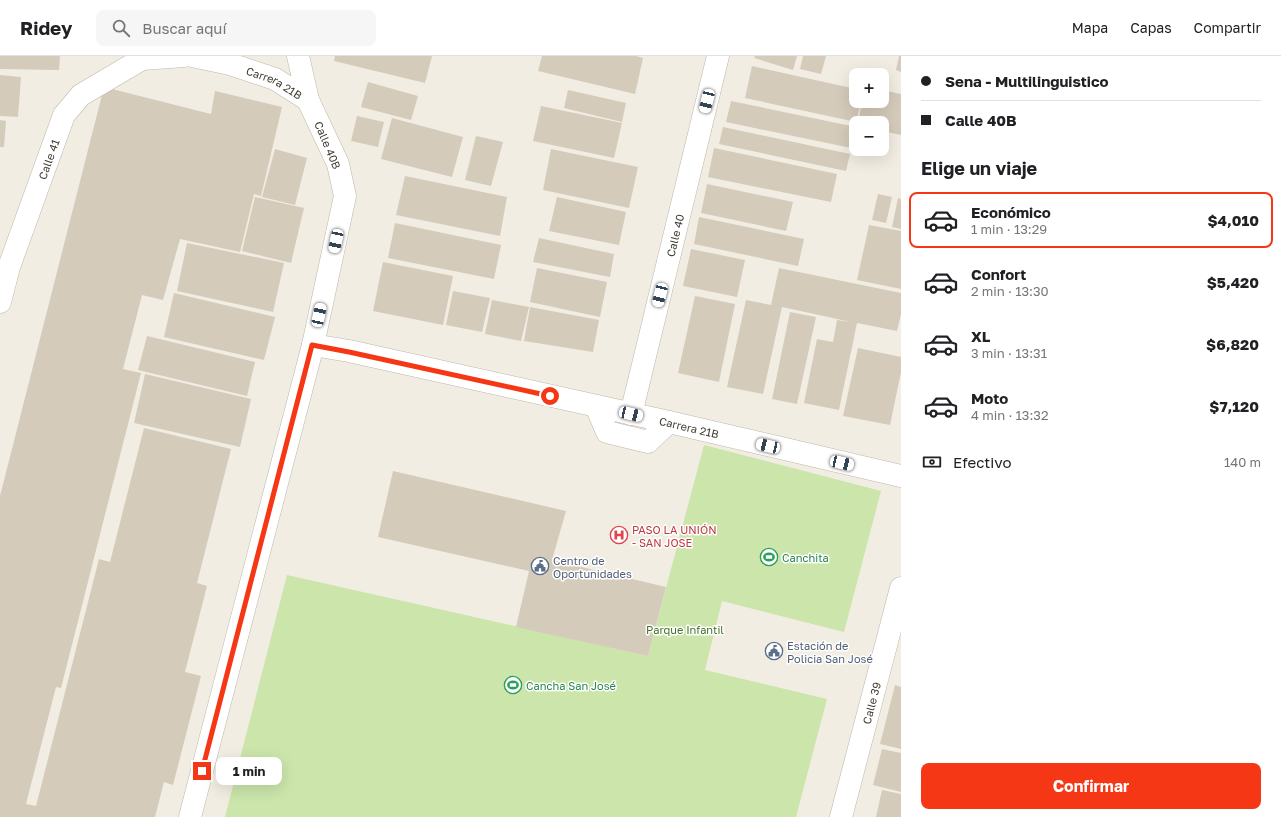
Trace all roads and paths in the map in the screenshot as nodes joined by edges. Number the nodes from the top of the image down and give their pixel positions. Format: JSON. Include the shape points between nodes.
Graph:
{"nodes":[{"id":1,"x":184,"y":56,"type":"edge"},
{"id":2,"x":192,"y":56,"type":"edge"},
{"id":3,"x":298,"y":56,"type":"edge"},
{"id":4,"x":718,"y":56,"type":"edge"},
{"id":5,"x":145,"y":58,"type":"edge"},
{"id":6,"x":308,"y":100,"type":"junction"},
{"id":7,"x":5,"y":266,"type":"edge"},
{"id":8,"x":0,"y":302,"type":"edge"},
{"id":9,"x":312,"y":345,"type":"junction"},
{"id":10,"x":596,"y":406,"type":"junction"},
{"id":11,"x":631,"y":414,"type":"junction"},
{"id":12,"x":669,"y":422,"type":"junction"},
{"id":13,"x":901,"y":476,"type":"edge"},
{"id":14,"x":901,"y":588,"type":"edge"},
{"id":15,"x":190,"y":817,"type":"edge"},
{"id":16,"x":842,"y":817,"type":"edge"}],
"edges":[{"from":1,"to":5,"type":"street"},
{"from":2,"to":6,"type":"street","name":"Carrera 21B","via":[[230,64],[275,79]]},
{"from":3,"to":6,"type":"street","name":"Calle 40B"},
{"from":4,"to":11,"type":"street","name":"Calle 40"},
{"from":5,"to":7,"type":"street","name":"Calle 41","via":[[81,95],[64,115]]},
{"from":6,"to":9,"type":"street","name":"Calle 40B","via":[[338,164],[345,196]]},
{"from":7,"to":8,"type":"street","name":"Calle 41"},
{"from":9,"to":10,"type":"street","name":"Carrera 21B"},
{"from":9,"to":15,"type":"street","name":"Calle 40B"},
{"from":10,"to":11,"type":"street","name":"Carrera 21B"},
{"from":10,"to":12,"type":"street","via":[[608,432],[648,442]]},
{"from":11,"to":12,"type":"street","name":"Carrera 21B"},
{"from":12,"to":13,"type":"street","name":"Carrera 21B"},
{"from":14,"to":16,"type":"street","name":"Calle 39"}]}
